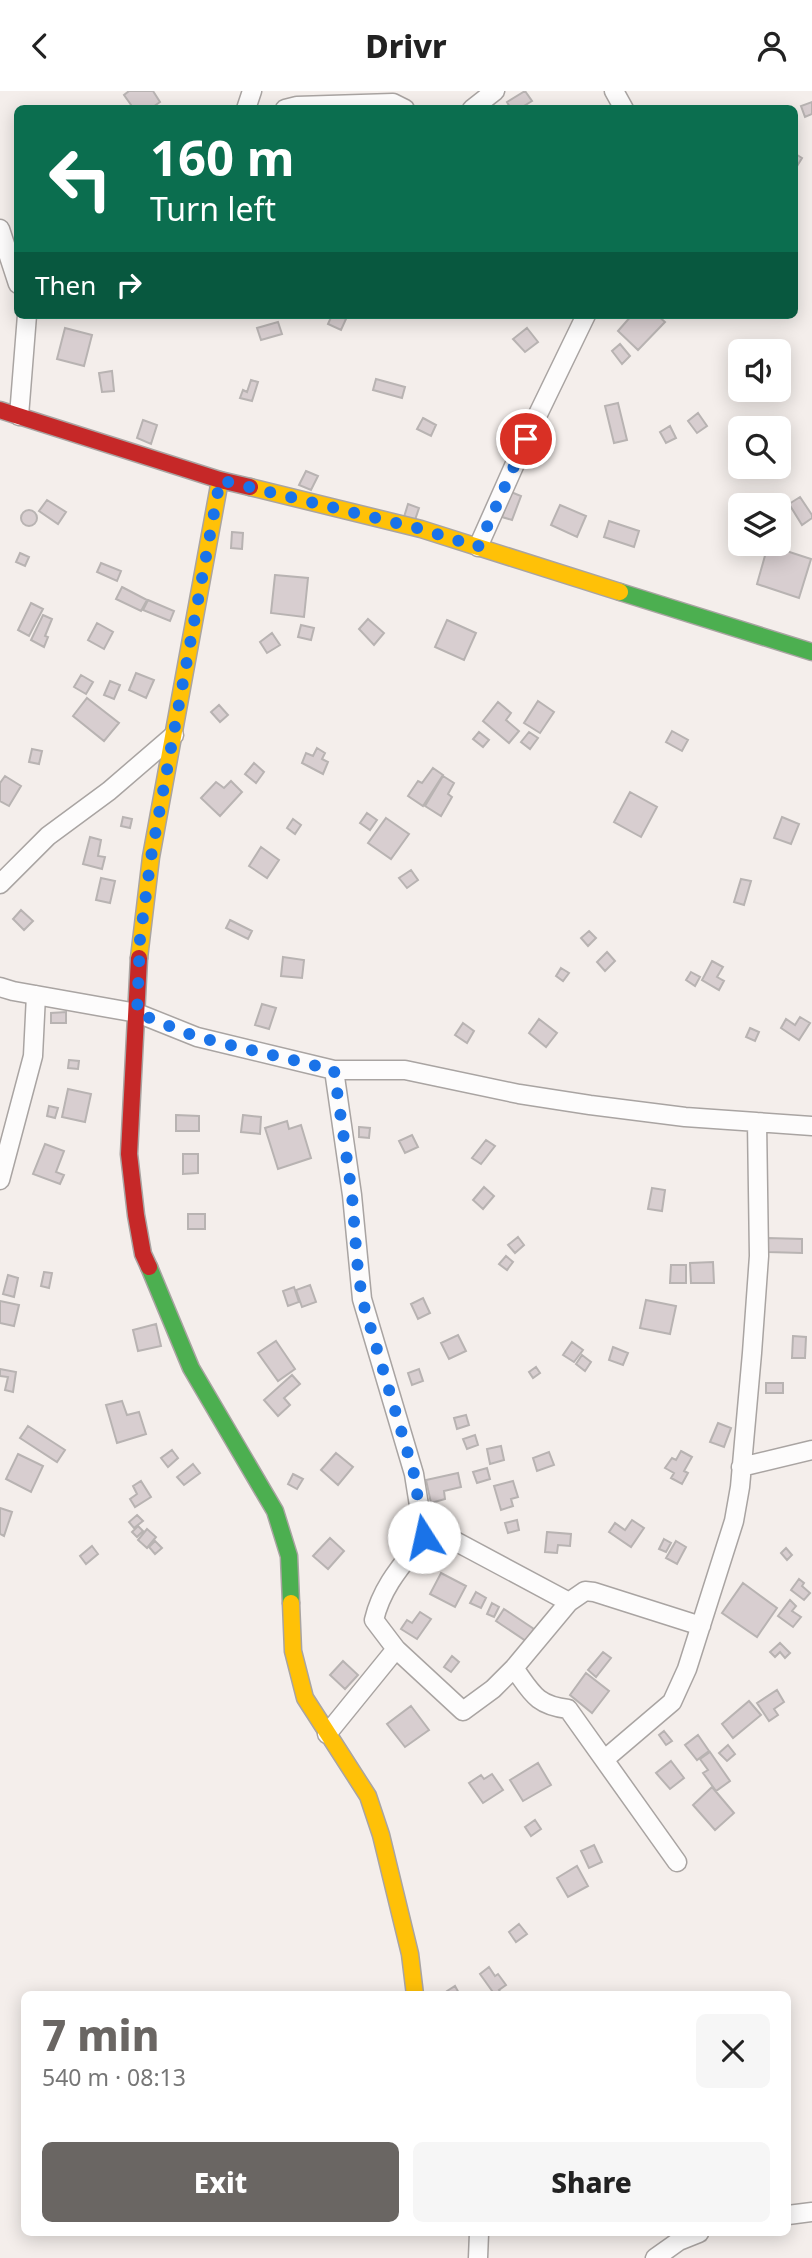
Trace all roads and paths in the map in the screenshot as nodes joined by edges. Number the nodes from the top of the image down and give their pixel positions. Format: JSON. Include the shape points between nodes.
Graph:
{"nodes":[{"id":1,"x":495,"y":91,"type":"edge"},
{"id":2,"x":329,"y":105,"type":"edge"},
{"id":3,"x":397,"y":105,"type":"edge"},
{"id":4,"x":477,"y":105,"type":"edge"},
{"id":5,"x":0,"y":229,"type":"edge"},
{"id":6,"x":14,"y":272,"type":"edge"},
{"id":7,"x":27,"y":319,"type":"edge"},
{"id":8,"x":584,"y":319,"type":"edge"},
{"id":9,"x":0,"y":410,"type":"edge"},
{"id":10,"x":19,"y":415,"type":"junction"},
{"id":11,"x":220,"y":480,"type":"junction"},
{"id":12,"x":478,"y":547,"type":"junction"},
{"id":13,"x":812,"y":652,"type":"edge"},
{"id":14,"x":174,"y":735,"type":"junction"},
{"id":15,"x":0,"y":884,"type":"edge"},
{"id":16,"x":0,"y":987,"type":"edge"},
{"id":17,"x":36,"y":995,"type":"junction"},
{"id":18,"x":137,"y":1013,"type":"junction"},
{"id":19,"x":334,"y":1070,"type":"junction"},
{"id":20,"x":757,"y":1122,"type":"junction"},
{"id":21,"x":812,"y":1126,"type":"edge"},
{"id":22,"x":0,"y":1180,"type":"edge"},
{"id":23,"x":812,"y":1450,"type":"edge"},
{"id":24,"x":741,"y":1467,"type":"junction"},
{"id":25,"x":424,"y":1537,"type":"junction"},
{"id":26,"x":569,"y":1602,"type":"junction"},
{"id":27,"x":701,"y":1626,"type":"junction"},
{"id":28,"x":396,"y":1649,"type":"junction"},
{"id":29,"x":514,"y":1668,"type":"junction"},
{"id":30,"x":327,"y":1734,"type":"junction"},
{"id":31,"x":605,"y":1759,"type":"junction"},
{"id":32,"x":677,"y":1862,"type":"dead end"},
{"id":33,"x":414,"y":1991,"type":"edge"},
{"id":34,"x":812,"y":2212,"type":"edge"},
{"id":35,"x":791,"y":2214,"type":"edge"},
{"id":36,"x":479,"y":2236,"type":"edge"},
{"id":37,"x":692,"y":2236,"type":"edge"},
{"id":38,"x":478,"y":2258,"type":"edge"},
{"id":39,"x":655,"y":2258,"type":"edge"}],
"edges":[{"from":1,"to":4,"type":"street"},
{"from":2,"to":3,"type":"street"},
{"from":5,"to":6,"type":"street"},
{"from":7,"to":10,"type":"street"},
{"from":8,"to":12,"type":"street"},
{"from":9,"to":10,"type":"street"},
{"from":10,"to":11,"type":"street"},
{"from":11,"to":12,"type":"street"},
{"from":11,"to":14,"type":"street"},
{"from":12,"to":13,"type":"street"},
{"from":14,"to":15,"type":"street","via":[[48,836]]},
{"from":14,"to":18,"type":"street","via":[[140,939]]},
{"from":16,"to":17,"type":"street"},
{"from":17,"to":18,"type":"street"},
{"from":17,"to":22,"type":"street","via":[[33,1056]]},
{"from":18,"to":19,"type":"street","via":[[197,1037]]},
{"from":18,"to":30,"type":"street","via":[[130,1154],[143,1254],[191,1368],[275,1511],[289,1556],[293,1651],[305,1697]]},
{"from":19,"to":20,"type":"street","via":[[405,1070],[590,1105]]},
{"from":19,"to":25,"type":"street","via":[[362,1299],[414,1474]]},
{"from":20,"to":21,"type":"street"},
{"from":20,"to":24,"type":"street","via":[[759,1256]]},
{"from":23,"to":24,"type":"street"},
{"from":24,"to":27,"type":"street","via":[[734,1521]]},
{"from":25,"to":26,"type":"street","via":[[440,1533]]},
{"from":25,"to":28,"type":"street","via":[[378,1601],[374,1620]]},
{"from":26,"to":27,"type":"street","via":[[585,1591],[594,1592]]},
{"from":26,"to":29,"type":"street"},
{"from":27,"to":31,"type":"street","via":[[673,1702]]},
{"from":28,"to":29,"type":"street","via":[[463,1711]]},
{"from":28,"to":30,"type":"street"},
{"from":29,"to":31,"type":"street","via":[[538,1700],[568,1709]]},
{"from":30,"to":33,"type":"street","via":[[368,1796],[401,1915]]},
{"from":31,"to":32,"type":"street"},
{"from":34,"to":35,"type":"street"},
{"from":36,"to":38,"type":"street"},
{"from":37,"to":39,"type":"street"}]}
